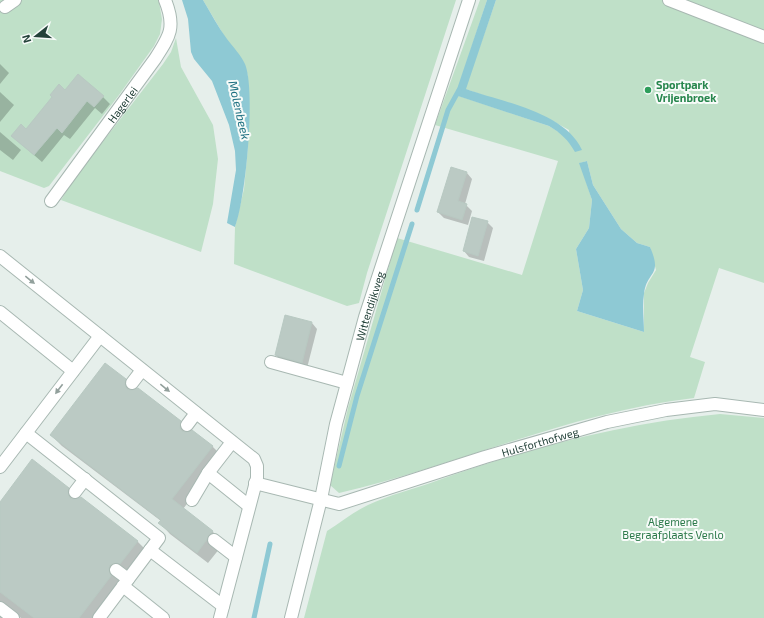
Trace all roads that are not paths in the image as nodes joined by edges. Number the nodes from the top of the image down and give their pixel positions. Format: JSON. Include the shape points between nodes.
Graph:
{"nodes":[{"id":1,"x":165,"y":0,"type":"edge"},
{"id":2,"x":469,"y":0,"type":"edge"},
{"id":3,"x":669,"y":0,"type":"edge"},
{"id":4,"x":764,"y":37,"type":"edge"},
{"id":5,"x":51,"y":201,"type":"dead end"},
{"id":6,"x":0,"y":256,"type":"edge"},
{"id":7,"x":0,"y":312,"type":"edge"},
{"id":8,"x":100,"y":336,"type":"junction"},
{"id":9,"x":271,"y":362,"type":"dead end"},
{"id":10,"x":142,"y":370,"type":"junction"},
{"id":11,"x":73,"y":371,"type":"junction"},
{"id":12,"x":132,"y":383,"type":"dead end"},
{"id":13,"x":347,"y":383,"type":"junction"},
{"id":14,"x":764,"y":410,"type":"edge"},
{"id":15,"x":196,"y":413,"type":"junction"},
{"id":16,"x":186,"y":425,"type":"dead end"},
{"id":17,"x":26,"y":433,"type":"junction"},
{"id":18,"x":232,"y":442,"type":"junction"},
{"id":19,"x":0,"y":467,"type":"edge"},
{"id":20,"x":208,"y":473,"type":"junction"},
{"id":21,"x":85,"y":480,"type":"junction"},
{"id":22,"x":255,"y":483,"type":"junction"},
{"id":23,"x":75,"y":492,"type":"dead end"},
{"id":24,"x":321,"y":499,"type":"junction"},
{"id":25,"x":192,"y":500,"type":"dead end"},
{"id":26,"x":249,"y":506,"type":"junction"},
{"id":27,"x":214,"y":540,"type":"dead end"},
{"id":28,"x":150,"y":550,"type":"junction"},
{"id":29,"x":236,"y":557,"type":"junction"},
{"id":30,"x":116,"y":570,"type":"dead end"},
{"id":31,"x":126,"y":582,"type":"junction"},
{"id":32,"x":0,"y":608,"type":"edge"},
{"id":33,"x":222,"y":612,"type":"edge"},
{"id":34,"x":13,"y":618,"type":"edge"},
{"id":35,"x":99,"y":618,"type":"edge"},
{"id":36,"x":163,"y":618,"type":"edge"},
{"id":37,"x":291,"y":618,"type":"edge"}],
"edges":[{"from":1,"to":5,"type":"street","name":"Hagerlei","via":[[171,21],[170,37]]},
{"from":2,"to":13,"type":"street","name":"Wittendijkweg","via":[[370,301]]},
{"from":3,"to":4,"type":"street"},
{"from":6,"to":8,"type":"street","one_way":true},
{"from":7,"to":11,"type":"street"},
{"from":8,"to":10,"type":"street"},
{"from":8,"to":11,"type":"street"},
{"from":9,"to":13,"type":"street"},
{"from":10,"to":12,"type":"street"},
{"from":10,"to":15,"type":"street","one_way":true},
{"from":11,"to":17,"type":"street","one_way":true},
{"from":13,"to":24,"type":"street","name":"Wittendijkweg"},
{"from":14,"to":24,"type":"street","name":"Hulsforthofweg","via":[[715,404],[666,410],[607,422],[484,457],[339,504]]},
{"from":15,"to":16,"type":"street"},
{"from":15,"to":18,"type":"street"},
{"from":17,"to":19,"type":"street"},
{"from":17,"to":21,"type":"street"},
{"from":18,"to":20,"type":"street"},
{"from":18,"to":22,"type":"street","via":[[254,459],[257,466]]},
{"from":20,"to":25,"type":"street"},
{"from":20,"to":26,"type":"street"},
{"from":21,"to":23,"type":"street"},
{"from":21,"to":28,"type":"street","via":[[159,538]]},
{"from":22,"to":24,"type":"street","name":"Hulsforthofweg"},
{"from":22,"to":26,"type":"street"},
{"from":24,"to":37,"type":"street","name":"Wittendijkweg"},
{"from":26,"to":29,"type":"street"},
{"from":27,"to":29,"type":"street"},
{"from":28,"to":31,"type":"street"},
{"from":28,"to":33,"type":"street"},
{"from":29,"to":33,"type":"street"},
{"from":30,"to":31,"type":"street"},
{"from":31,"to":35,"type":"street"},
{"from":31,"to":36,"type":"street"},
{"from":32,"to":34,"type":"street"}]}
